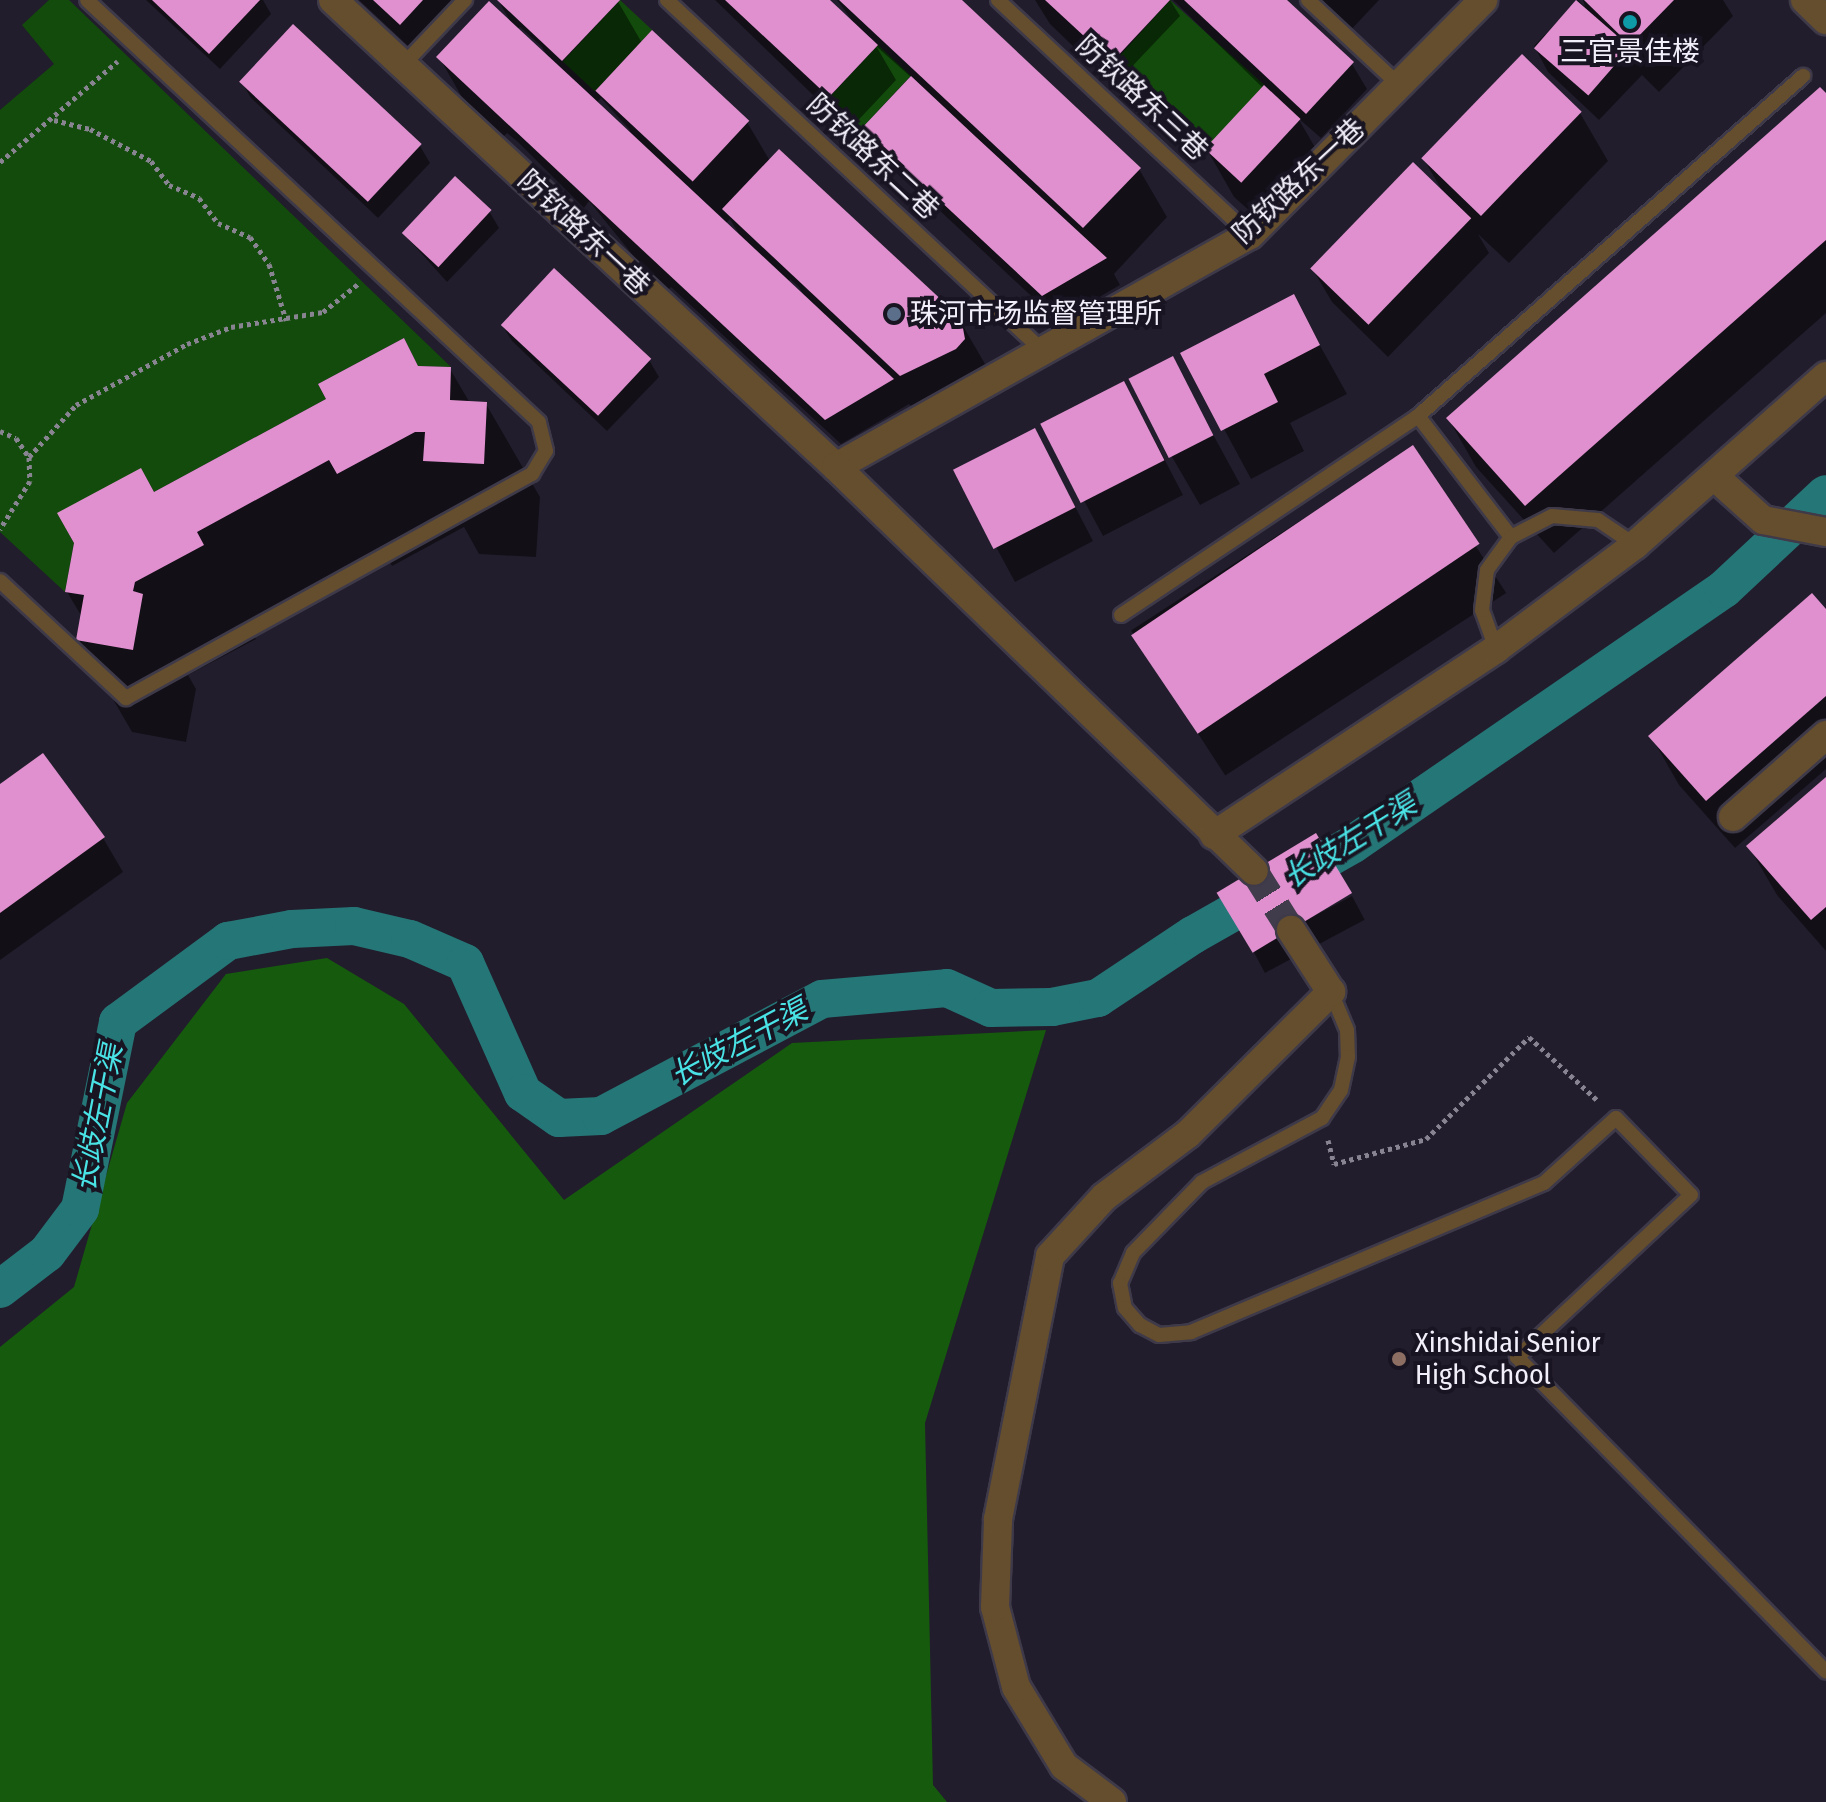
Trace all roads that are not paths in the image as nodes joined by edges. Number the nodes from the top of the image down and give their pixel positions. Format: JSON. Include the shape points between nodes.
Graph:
{"nodes":[{"id":1,"x":87,"y":0,"type":"edge"},
{"id":2,"x":333,"y":0,"type":"edge"},
{"id":3,"x":465,"y":0,"type":"edge"},
{"id":4,"x":667,"y":0,"type":"edge"},
{"id":5,"x":998,"y":0,"type":"edge"},
{"id":6,"x":1308,"y":0,"type":"edge"},
{"id":7,"x":1483,"y":0,"type":"edge"},
{"id":8,"x":403,"y":65,"type":"junction"},
{"id":9,"x":1803,"y":76,"type":"dead end"},
{"id":10,"x":1399,"y":85,"type":"junction"},
{"id":11,"x":1250,"y":235,"type":"junction"},
{"id":12,"x":1044,"y":352,"type":"junction"},
{"id":13,"x":1826,"y":376,"type":"edge"},
{"id":14,"x":1418,"y":416,"type":"junction"},
{"id":15,"x":836,"y":467,"type":"junction"},
{"id":16,"x":1714,"y":476,"type":"junction"},
{"id":17,"x":1818,"y":531,"type":"edge"},
{"id":18,"x":1511,"y":537,"type":"junction"},
{"id":19,"x":1635,"y":545,"type":"junction"},
{"id":20,"x":0,"y":581,"type":"edge"},
{"id":21,"x":1121,"y":615,"type":"dead end"},
{"id":22,"x":1496,"y":649,"type":"junction"},
{"id":23,"x":1826,"y":735,"type":"edge"},
{"id":24,"x":1733,"y":817,"type":"dead end"},
{"id":25,"x":1214,"y":835,"type":"junction"},
{"id":26,"x":1254,"y":871,"type":"tunnel mouth"},
{"id":27,"x":1291,"y":930,"type":"tunnel mouth"},
{"id":28,"x":1331,"y":992,"type":"junction"},
{"id":29,"x":1826,"y":1671,"type":"edge"},
{"id":30,"x":1112,"y":1802,"type":"edge"}],
"edges":[{"from":1,"to":20,"type":"lane","via":[[539,422],[546,451],[532,474],[126,698]]},
{"from":2,"to":8,"type":"street","name":"防钦路东一巷"},
{"from":3,"to":8,"type":"lane"},
{"from":4,"to":12,"type":"lane","name":"防钦路东二巷"},
{"from":5,"to":11,"type":"lane","name":"防钦路东三巷"},
{"from":6,"to":10,"type":"lane"},
{"from":7,"to":10,"type":"street","name":"防钦路东一巷"},
{"from":8,"to":15,"type":"street","name":"防钦路东一巷"},
{"from":9,"to":14,"type":"lane"},
{"from":10,"to":11,"type":"street","name":"防钦路东一巷"},
{"from":11,"to":12,"type":"street","name":"防钦路东一巷"},
{"from":12,"to":15,"type":"street","name":"防钦路东一巷"},
{"from":13,"to":16,"type":"street"},
{"from":14,"to":18,"type":"lane"},
{"from":14,"to":21,"type":"lane"},
{"from":15,"to":25,"type":"street","name":"防钦路东一巷"},
{"from":16,"to":17,"type":"street","via":[[1763,520]]},
{"from":16,"to":19,"type":"street"},
{"from":18,"to":19,"type":"lane","via":[[1552,516],[1598,520]]},
{"from":18,"to":22,"type":"lane","via":[[1487,570],[1482,610]]},
{"from":19,"to":22,"type":"street"},
{"from":22,"to":25,"type":"street"},
{"from":23,"to":24,"type":"street"},
{"from":25,"to":26,"type":"street","name":"防钦路东一巷"},
{"from":27,"to":28,"type":"street"},
{"from":28,"to":29,"type":"lane","via":[[1347,1030],[1341,1090],[1322,1118],[1202,1182],[1133,1253],[1120,1283],[1125,1308],[1159,1335],[1191,1332],[1544,1183],[1616,1118],[1691,1195],[1517,1357]]},
{"from":28,"to":30,"type":"street","via":[[1188,1134],[1104,1197],[1050,1256],[998,1519],[995,1607],[1016,1687],[1064,1766]]}]}
